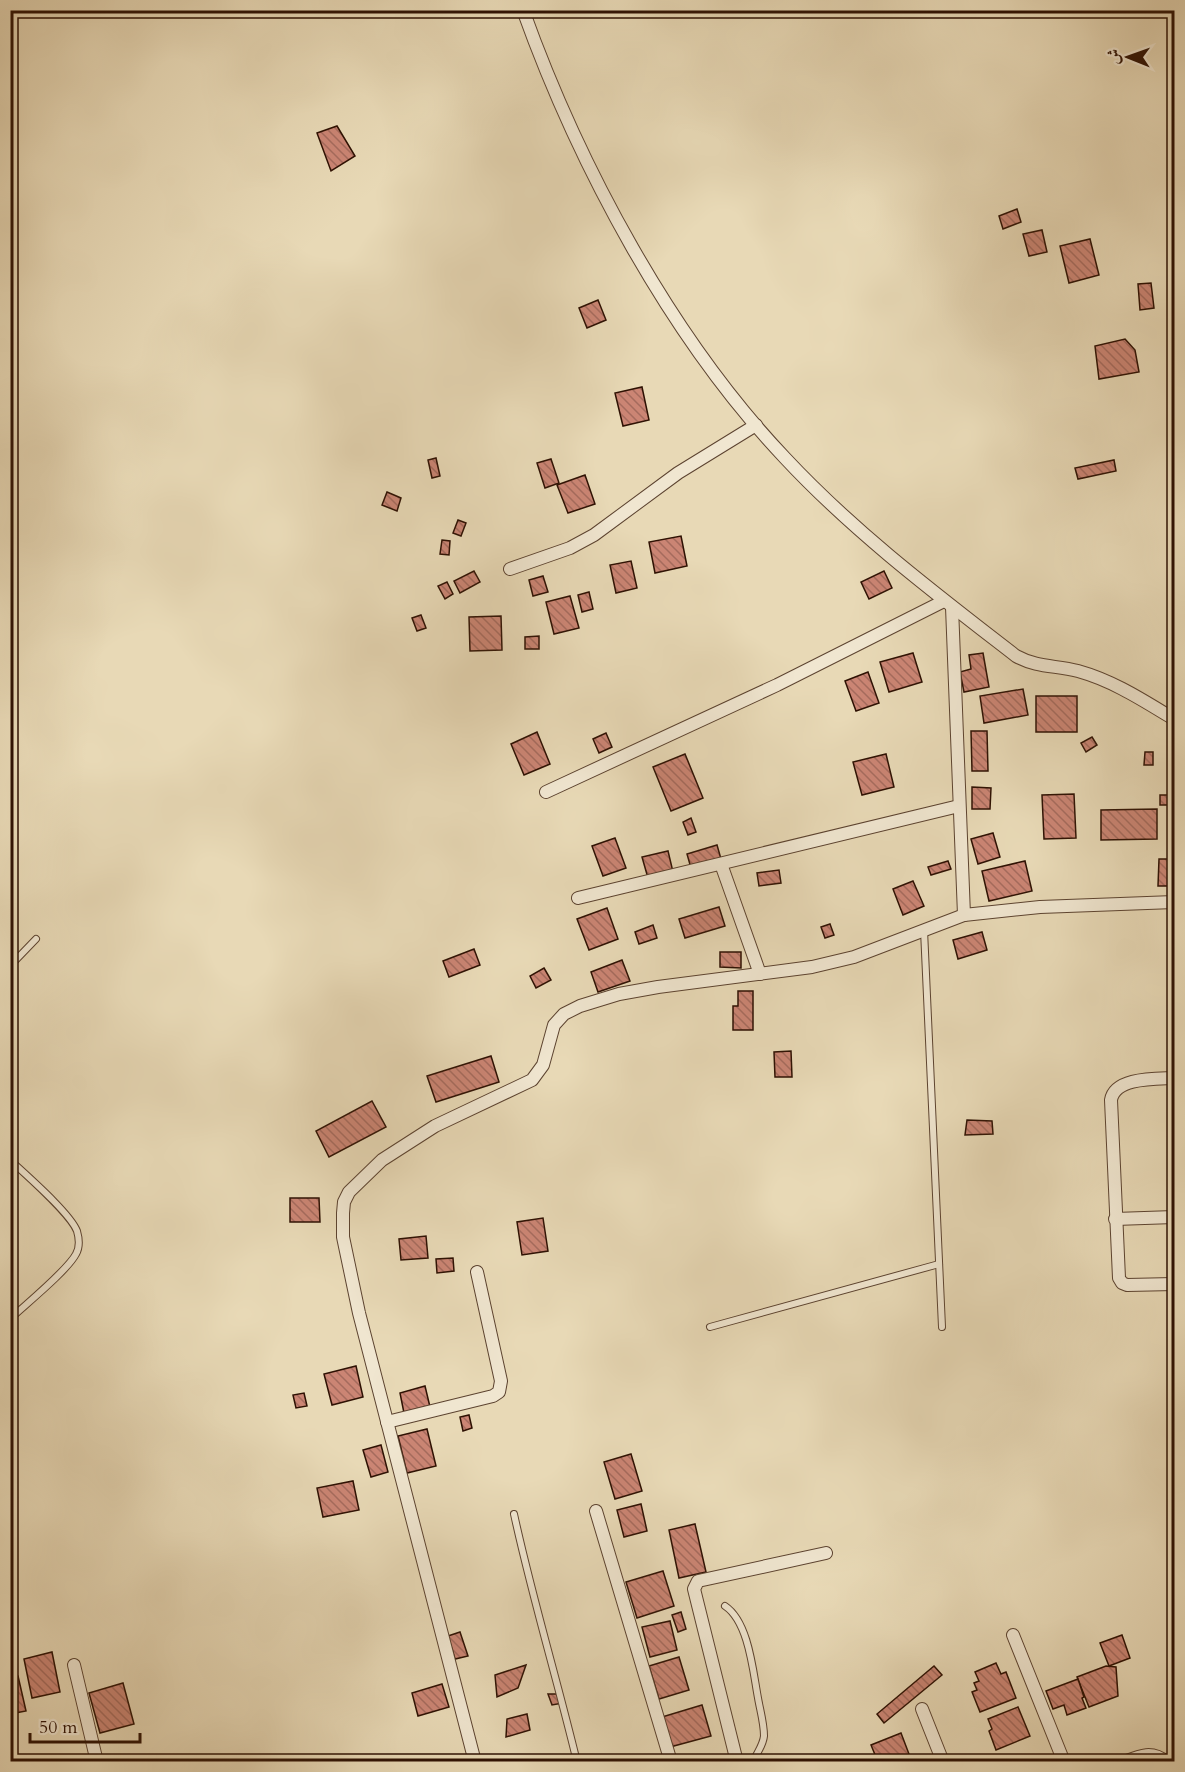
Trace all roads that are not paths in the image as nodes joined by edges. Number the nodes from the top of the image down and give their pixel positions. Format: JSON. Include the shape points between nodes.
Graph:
{"nodes":[{"id":1,"x":523,"y":10,"type":"edge"},
{"id":2,"x":756,"y":426,"type":"junction"},
{"id":3,"x":510,"y":569,"type":"dead end"},
{"id":4,"x":948,"y":604,"type":"junction"},
{"id":5,"x":1174,"y":719,"type":"edge"},
{"id":6,"x":546,"y":792,"type":"dead end"},
{"id":7,"x":959,"y":806,"type":"junction"},
{"id":8,"x":721,"y":864,"type":"junction"},
{"id":9,"x":578,"y":898,"type":"dead end"},
{"id":10,"x":1174,"y":902,"type":"edge"},
{"id":11,"x":964,"y":915,"type":"junction"},
{"id":12,"x":924,"y":930,"type":"junction"},
{"id":13,"x":36,"y":939,"type":"dead end"},
{"id":14,"x":10,"y":966,"type":"edge"},
{"id":15,"x":760,"y":974,"type":"junction"},
{"id":16,"x":1174,"y":1078,"type":"edge"},
{"id":17,"x":10,"y":1160,"type":"edge"},
{"id":18,"x":1174,"y":1218,"type":"edge"},
{"id":19,"x":1115,"y":1219,"type":"junction"},
{"id":20,"x":939,"y":1264,"type":"junction"},
{"id":21,"x":477,"y":1272,"type":"dead end"},
{"id":22,"x":1174,"y":1284,"type":"edge"},
{"id":23,"x":10,"y":1319,"type":"edge"},
{"id":24,"x":942,"y":1327,"type":"dead end"},
{"id":25,"x":710,"y":1328,"type":"dead end"},
{"id":26,"x":387,"y":1422,"type":"junction"},
{"id":27,"x":596,"y":1511,"type":"dead end"},
{"id":28,"x":514,"y":1514,"type":"dead end"},
{"id":29,"x":826,"y":1553,"type":"dead end"},
{"id":30,"x":725,"y":1606,"type":"dead end"},
{"id":31,"x":1013,"y":1635,"type":"dead end"},
{"id":32,"x":74,"y":1665,"type":"dead end"},
{"id":33,"x":922,"y":1709,"type":"dead end"},
{"id":34,"x":96,"y":1761,"type":"edge"},
{"id":35,"x":475,"y":1761,"type":"edge"},
{"id":36,"x":577,"y":1761,"type":"edge"},
{"id":37,"x":671,"y":1761,"type":"edge"},
{"id":38,"x":737,"y":1761,"type":"edge"},
{"id":39,"x":753,"y":1761,"type":"edge"},
{"id":40,"x":943,"y":1761,"type":"edge"},
{"id":41,"x":1064,"y":1761,"type":"edge"},
{"id":42,"x":1124,"y":1761,"type":"edge"},
{"id":43,"x":1166,"y":1761,"type":"edge"}],
"edges":[{"from":1,"to":2,"type":"street","via":[[600,189],[664,302]]},
{"from":2,"to":3,"type":"street","via":[[678,473],[570,548]]},
{"from":2,"to":4,"type":"street","via":[[837,509]]},
{"from":4,"to":5,"type":"street","via":[[1030,664],[1077,671],[1111,683]]},
{"from":4,"to":6,"type":"street"},
{"from":4,"to":7,"type":"street"},
{"from":7,"to":8,"type":"street"},
{"from":7,"to":11,"type":"street"},
{"from":8,"to":9,"type":"street"},
{"from":8,"to":15,"type":"street"},
{"from":10,"to":11,"type":"street","via":[[1040,907]]},
{"from":11,"to":12,"type":"street"},
{"from":12,"to":15,"type":"street","via":[[854,957]]},
{"from":12,"to":20,"type":"lane"},
{"from":13,"to":14,"type":"lane"},
{"from":15,"to":26,"type":"street","via":[[619,994],[564,1014],[554,1025],[543,1065],[532,1080],[435,1126],[382,1160],[349,1192],[343,1213],[343,1236]]},
{"from":16,"to":19,"type":"street","via":[[1126,1084],[1112,1095]]},
{"from":17,"to":23,"type":"lane","via":[[67,1216],[79,1242],[77,1253],[67,1265]]},
{"from":18,"to":19,"type":"street"},
{"from":19,"to":22,"type":"street","via":[[1122,1282]]},
{"from":20,"to":24,"type":"lane"},
{"from":20,"to":25,"type":"lane"},
{"from":21,"to":26,"type":"street","via":[[501,1381],[499,1392]]},
{"from":26,"to":35,"type":"street"},
{"from":27,"to":37,"type":"street"},
{"from":28,"to":36,"type":"lane"},
{"from":29,"to":38,"type":"street","via":[[695,1584]]},
{"from":30,"to":39,"type":"lane","via":[[745,1638],[763,1721],[762,1744]]},
{"from":31,"to":41,"type":"street"},
{"from":32,"to":34,"type":"street"},
{"from":33,"to":40,"type":"street"},
{"from":42,"to":43,"type":"street","via":[[1151,1754]]}]}
